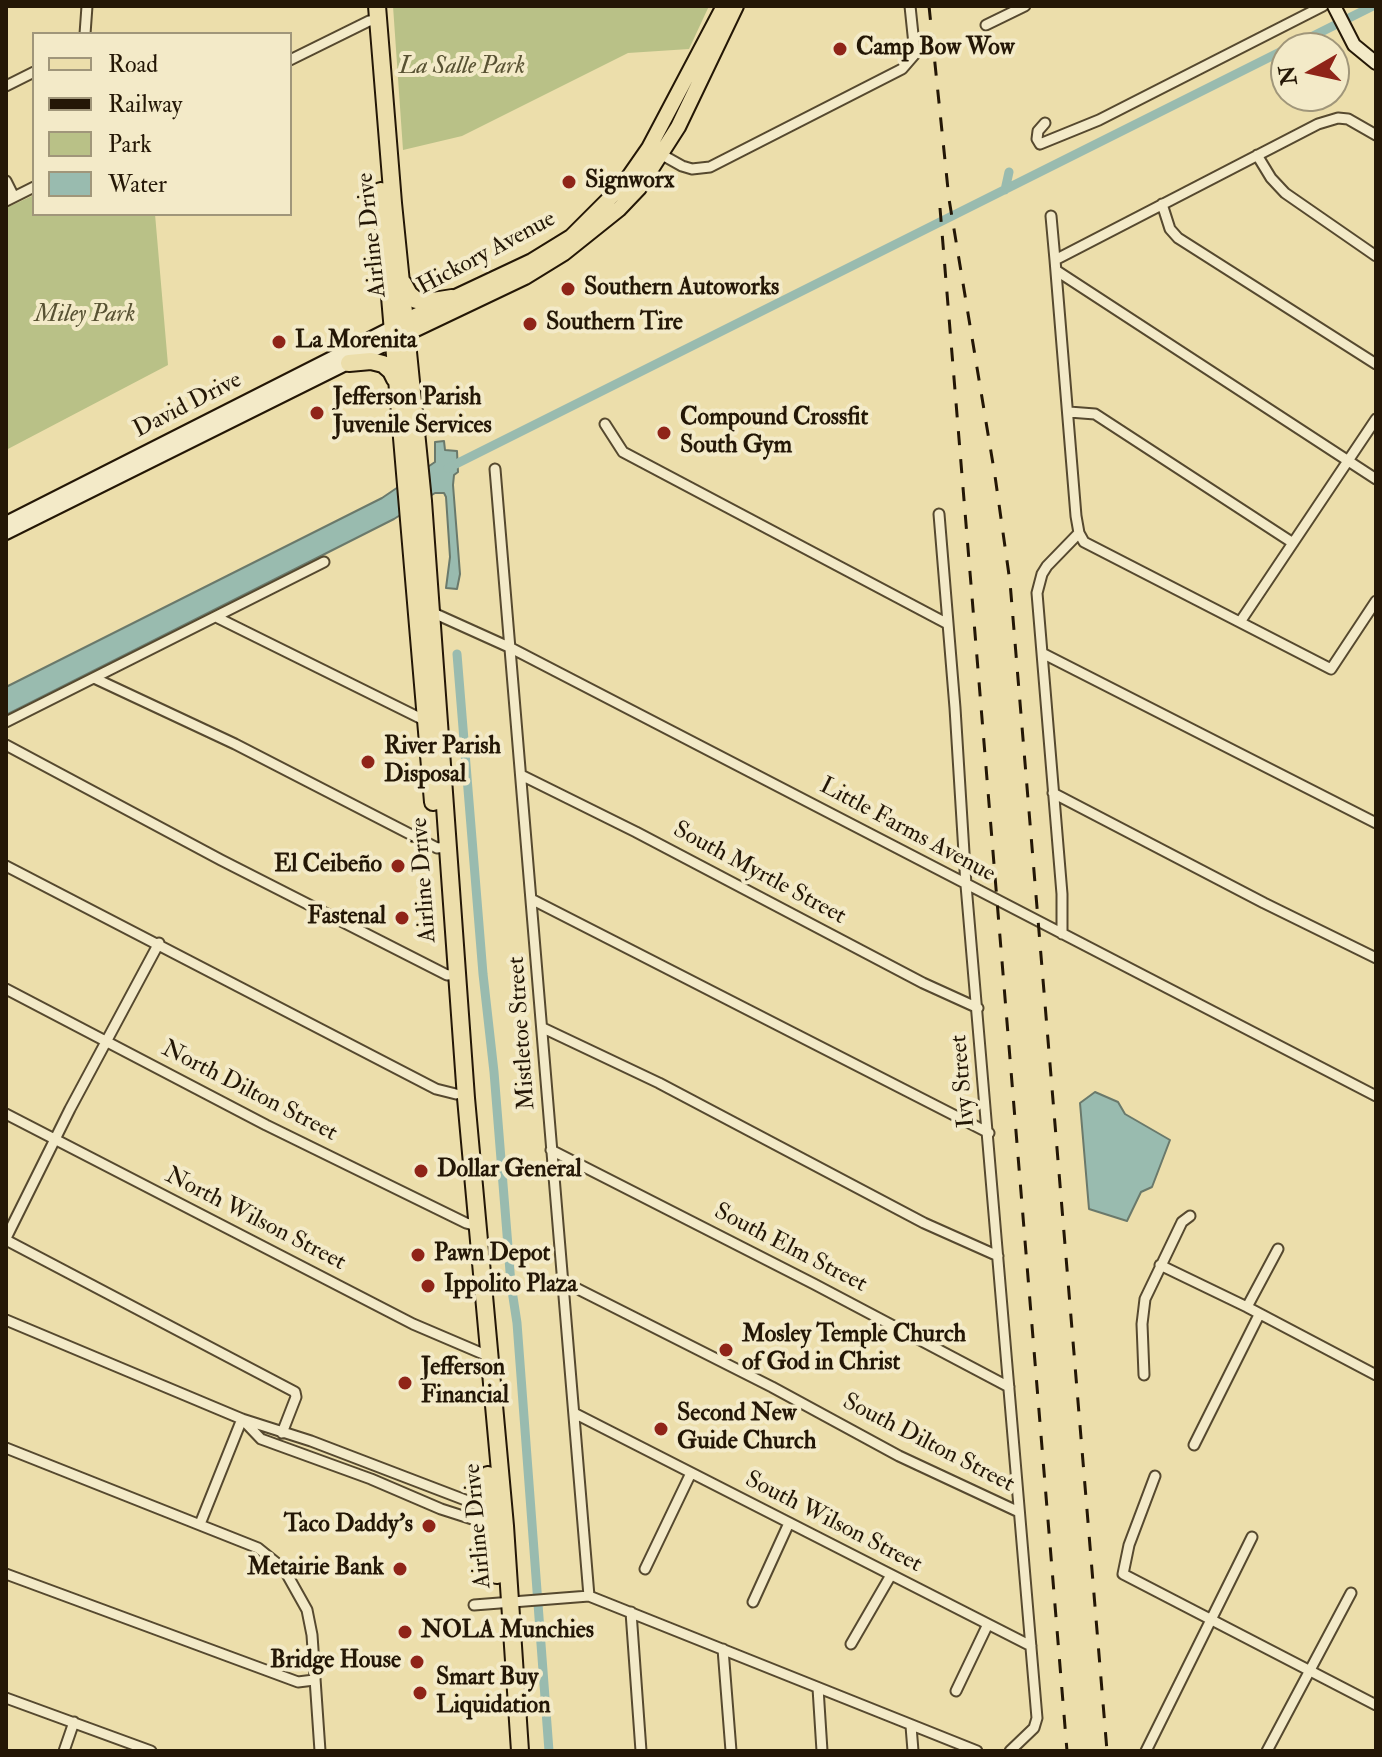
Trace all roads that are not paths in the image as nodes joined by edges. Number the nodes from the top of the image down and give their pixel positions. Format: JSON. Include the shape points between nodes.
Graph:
{"nodes":[{"id":1,"x":87,"y":6,"type":"edge"},
{"id":2,"x":724,"y":6,"type":"edge"},
{"id":3,"x":736,"y":6,"type":"edge"},
{"id":4,"x":910,"y":6,"type":"edge"},
{"id":5,"x":1025,"y":6,"type":"edge"},
{"id":6,"x":1331,"y":7,"type":"edge"},
{"id":7,"x":373,"y":13,"type":"edge"},
{"id":8,"x":986,"y":25,"type":"dead end"},
{"id":9,"x":85,"y":32,"type":"edge"},
{"id":10,"x":292,"y":59,"type":"edge"},
{"id":11,"x":1376,"y":63,"type":"edge"},
{"id":12,"x":32,"y":73,"type":"edge"},
{"id":13,"x":6,"y":86,"type":"edge"},
{"id":14,"x":1045,"y":123,"type":"dead end"},
{"id":15,"x":1376,"y":135,"type":"edge"},
{"id":16,"x":655,"y":151,"type":"junction"},
{"id":17,"x":1257,"y":155,"type":"junction"},
{"id":18,"x":6,"y":181,"type":"edge"},
{"id":19,"x":32,"y":188,"type":"edge"},
{"id":20,"x":10,"y":199,"type":"edge"},
{"id":21,"x":1162,"y":204,"type":"junction"},
{"id":22,"x":1051,"y":216,"type":"dead end"},
{"id":23,"x":1376,"y":256,"type":"edge"},
{"id":24,"x":1055,"y":260,"type":"junction"},
{"id":25,"x":1057,"y":271,"type":"junction"},
{"id":26,"x":401,"y":279,"type":"junction"},
{"id":27,"x":452,"y":298,"type":"junction"},
{"id":28,"x":399,"y":331,"type":"junction"},
{"id":29,"x":349,"y":363,"type":"junction"},
{"id":30,"x":1376,"y":364,"type":"edge"},
{"id":31,"x":397,"y":383,"type":"junction"},
{"id":32,"x":1069,"y":412,"type":"junction"},
{"id":33,"x":1376,"y":419,"type":"edge"},
{"id":34,"x":605,"y":424,"type":"dead end"},
{"id":35,"x":1348,"y":461,"type":"junction"},
{"id":36,"x":495,"y":469,"type":"dead end"},
{"id":37,"x":1376,"y":479,"type":"edge"},
{"id":38,"x":414,"y":482,"type":"junction"},
{"id":39,"x":939,"y":514,"type":"dead end"},
{"id":40,"x":6,"y":523,"type":"edge"},
{"id":41,"x":6,"y":533,"type":"edge"},
{"id":42,"x":1079,"y":533,"type":"junction"},
{"id":43,"x":1293,"y":543,"type":"junction"},
{"id":44,"x":324,"y":562,"type":"dead end"},
{"id":45,"x":1376,"y":601,"type":"edge"},
{"id":46,"x":424,"y":610,"type":"junction"},
{"id":47,"x":216,"y":617,"type":"junction"},
{"id":48,"x":1240,"y":622,"type":"junction"},
{"id":49,"x":946,"y":623,"type":"junction"},
{"id":50,"x":511,"y":648,"type":"junction"},
{"id":51,"x":1042,"y":653,"type":"junction"},
{"id":52,"x":94,"y":678,"type":"junction"},
{"id":53,"x":6,"y":722,"type":"edge"},
{"id":54,"x":432,"y":723,"type":"junction"},
{"id":55,"x":6,"y":745,"type":"edge"},
{"id":56,"x":521,"y":775,"type":"junction"},
{"id":57,"x":1053,"y":793,"type":"junction"},
{"id":58,"x":1376,"y":823,"type":"edge"},
{"id":59,"x":442,"y":848,"type":"junction"},
{"id":60,"x":6,"y":866,"type":"edge"},
{"id":61,"x":966,"y":885,"type":"junction"},
{"id":62,"x":533,"y":900,"type":"junction"},
{"id":63,"x":1062,"y":934,"type":"junction"},
{"id":64,"x":159,"y":943,"type":"junction"},
{"id":65,"x":1376,"y":958,"type":"edge"},
{"id":66,"x":452,"y":974,"type":"junction"},
{"id":67,"x":6,"y":989,"type":"edge"},
{"id":68,"x":978,"y":1008,"type":"junction"},
{"id":69,"x":543,"y":1028,"type":"junction"},
{"id":70,"x":107,"y":1041,"type":"junction"},
{"id":71,"x":456,"y":1094,"type":"junction"},
{"id":72,"x":1376,"y":1096,"type":"edge"},
{"id":73,"x":6,"y":1114,"type":"edge"},
{"id":74,"x":989,"y":1133,"type":"junction"},
{"id":75,"x":56,"y":1140,"type":"junction"},
{"id":76,"x":551,"y":1150,"type":"junction"},
{"id":77,"x":1190,"y":1216,"type":"dead end"},
{"id":78,"x":472,"y":1225,"type":"junction"},
{"id":79,"x":6,"y":1239,"type":"edge"},
{"id":80,"x":1278,"y":1249,"type":"dead end"},
{"id":81,"x":998,"y":1256,"type":"junction"},
{"id":82,"x":1160,"y":1265,"type":"junction"},
{"id":83,"x":562,"y":1281,"type":"junction"},
{"id":84,"x":1247,"y":1307,"type":"junction"},
{"id":85,"x":1259,"y":1315,"type":"junction"},
{"id":86,"x":6,"y":1320,"type":"edge"},
{"id":87,"x":483,"y":1355,"type":"junction"},
{"id":88,"x":1144,"y":1375,"type":"dead end"},
{"id":89,"x":1376,"y":1375,"type":"edge"},
{"id":90,"x":1009,"y":1387,"type":"junction"},
{"id":91,"x":574,"y":1413,"type":"junction"},
{"id":92,"x":242,"y":1419,"type":"junction"},
{"id":93,"x":282,"y":1433,"type":"junction"},
{"id":94,"x":1194,"y":1445,"type":"dead end"},
{"id":95,"x":6,"y":1448,"type":"edge"},
{"id":96,"x":386,"y":1469,"type":"junction"},
{"id":97,"x":691,"y":1473,"type":"junction"},
{"id":98,"x":1155,"y":1476,"type":"dead end"},
{"id":99,"x":380,"y":1483,"type":"junction"},
{"id":100,"x":425,"y":1484,"type":"junction"},
{"id":101,"x":418,"y":1499,"type":"junction"},
{"id":102,"x":1019,"y":1512,"type":"junction"},
{"id":103,"x":498,"y":1519,"type":"junction"},
{"id":104,"x":789,"y":1523,"type":"junction"},
{"id":105,"x":200,"y":1524,"type":"junction"},
{"id":106,"x":1252,"y":1537,"type":"dead end"},
{"id":107,"x":645,"y":1569,"type":"dead end"},
{"id":108,"x":6,"y":1574,"type":"edge"},
{"id":109,"x":891,"y":1575,"type":"junction"},
{"id":110,"x":1351,"y":1593,"type":"dead end"},
{"id":111,"x":589,"y":1596,"type":"junction"},
{"id":112,"x":753,"y":1602,"type":"dead end"},
{"id":113,"x":510,"y":1603,"type":"junction"},
{"id":114,"x":474,"y":1605,"type":"dead end"},
{"id":115,"x":631,"y":1612,"type":"junction"},
{"id":116,"x":1211,"y":1620,"type":"junction"},
{"id":117,"x":988,"y":1624,"type":"junction"},
{"id":118,"x":851,"y":1644,"type":"dead end"},
{"id":119,"x":1031,"y":1646,"type":"junction"},
{"id":120,"x":723,"y":1649,"type":"junction"},
{"id":121,"x":1308,"y":1670,"type":"junction"},
{"id":122,"x":314,"y":1680,"type":"junction"},
{"id":123,"x":818,"y":1688,"type":"junction"},
{"id":124,"x":956,"y":1691,"type":"dead end"},
{"id":125,"x":6,"y":1698,"type":"edge"},
{"id":126,"x":1376,"y":1705,"type":"edge"},
{"id":127,"x":74,"y":1722,"type":"junction"},
{"id":128,"x":911,"y":1726,"type":"junction"},
{"id":129,"x":64,"y":1751,"type":"edge"},
{"id":130,"x":151,"y":1751,"type":"edge"},
{"id":131,"x":320,"y":1751,"type":"edge"},
{"id":132,"x":510,"y":1751,"type":"edge"},
{"id":133,"x":520,"y":1751,"type":"edge"},
{"id":134,"x":641,"y":1751,"type":"edge"},
{"id":135,"x":731,"y":1751,"type":"edge"},
{"id":136,"x":822,"y":1751,"type":"edge"},
{"id":137,"x":913,"y":1751,"type":"edge"},
{"id":138,"x":977,"y":1751,"type":"edge"},
{"id":139,"x":1010,"y":1751,"type":"edge"},
{"id":140,"x":1146,"y":1751,"type":"edge"},
{"id":141,"x":1267,"y":1751,"type":"edge"}],
"edges":[{"from":1,"to":9,"type":"street"},
{"from":2,"to":16,"type":"main road"},
{"from":3,"to":16,"type":"main road","via":[[678,127]]},
{"from":4,"to":16,"type":"street","via":[[915,54],[902,69],[710,167],[692,169]]},
{"from":5,"to":8,"type":"street"},
{"from":6,"to":11,"type":"main road","via":[[1354,45]]},
{"from":6,"to":14,"type":"street","via":[[1040,144],[1038,131]]},
{"from":7,"to":10,"type":"street"},
{"from":7,"to":26,"type":"highway","name":"Airline Drive"},
{"from":7,"to":28,"type":"highway","name":"Airline Drive"},
{"from":12,"to":13,"type":"street"},
{"from":15,"to":17,"type":"street","via":[[1338,118]]},
{"from":16,"to":27,"type":"main road","name":"Hickory Avenue","via":[[571,237]]},
{"from":16,"to":28,"type":"main road","name":"Hickory Avenue","via":[[639,188],[564,253],[525,277]]},
{"from":17,"to":21,"type":"street"},
{"from":17,"to":23,"type":"street","via":[[1285,193]]},
{"from":18,"to":20,"type":"street"},
{"from":19,"to":20,"type":"street"},
{"from":21,"to":24,"type":"street"},
{"from":21,"to":30,"type":"street","via":[[1178,238]]},
{"from":22,"to":24,"type":"street"},
{"from":24,"to":25,"type":"street"},
{"from":25,"to":32,"type":"street"},
{"from":25,"to":35,"type":"street"},
{"from":26,"to":27,"type":"highway","via":[[416,300]]},
{"from":26,"to":28,"type":"highway","name":"Airline Drive"},
{"from":27,"to":28,"type":"main road","name":"Hickory Avenue"},
{"from":28,"to":29,"type":"main road","name":"David Drive"},
{"from":28,"to":31,"type":"highway","name":"Airline Drive"},
{"from":28,"to":38,"type":"highway","name":"Airline Drive"},
{"from":28,"to":40,"type":"main road","name":"David Drive"},
{"from":29,"to":31,"type":"highway","via":[[383,364]]},
{"from":29,"to":41,"type":"main road","name":"David Drive"},
{"from":31,"to":38,"type":"highway","name":"Airline Drive"},
{"from":32,"to":42,"type":"street"},
{"from":32,"to":43,"type":"street","via":[[1095,414]]},
{"from":33,"to":35,"type":"street"},
{"from":34,"to":49,"type":"street","via":[[623,452]]},
{"from":35,"to":37,"type":"street"},
{"from":35,"to":43,"type":"street"},
{"from":36,"to":50,"type":"street","name":"Mistletoe Street"},
{"from":38,"to":46,"type":"highway","name":"Airline Drive"},
{"from":39,"to":49,"type":"street","name":"Ivy Street"},
{"from":42,"to":48,"type":"street","via":[[1099,552]]},
{"from":42,"to":51,"type":"street","via":[[1038,583]]},
{"from":43,"to":48,"type":"street"},
{"from":44,"to":47,"type":"street"},
{"from":45,"to":48,"type":"street","via":[[1331,669]]},
{"from":46,"to":50,"type":"street","name":"Little Farms Avenue"},
{"from":46,"to":54,"type":"highway","name":"Airline Drive"},
{"from":47,"to":52,"type":"street"},
{"from":47,"to":54,"type":"street"},
{"from":49,"to":61,"type":"street","name":"Ivy Street"},
{"from":50,"to":56,"type":"street","name":"Mistletoe Street"},
{"from":50,"to":61,"type":"street","name":"Little Farms Avenue"},
{"from":51,"to":57,"type":"street"},
{"from":51,"to":58,"type":"street"},
{"from":52,"to":53,"type":"street"},
{"from":52,"to":59,"type":"street"},
{"from":54,"to":59,"type":"highway","name":"Airline Drive"},
{"from":55,"to":66,"type":"street","via":[[221,860]]},
{"from":56,"to":62,"type":"street","name":"Mistletoe Street"},
{"from":56,"to":68,"type":"street","name":"South Myrtle Street"},
{"from":57,"to":63,"type":"street"},
{"from":57,"to":65,"type":"street"},
{"from":59,"to":66,"type":"highway","name":"Airline Drive"},
{"from":60,"to":64,"type":"street"},
{"from":61,"to":63,"type":"street","name":"Little Farms Avenue"},
{"from":61,"to":68,"type":"street","name":"Ivy Street"},
{"from":62,"to":69,"type":"street","name":"Mistletoe Street"},
{"from":62,"to":74,"type":"street"},
{"from":63,"to":72,"type":"street","name":"Little Farms Avenue"},
{"from":64,"to":70,"type":"street"},
{"from":64,"to":71,"type":"street","via":[[436,1089]]},
{"from":66,"to":71,"type":"highway","name":"Airline Drive"},
{"from":66,"to":78,"type":"highway","name":"Airline Drive"},
{"from":67,"to":70,"type":"street","name":"North Dilton Street"},
{"from":68,"to":74,"type":"street","name":"Ivy Street"},
{"from":69,"to":76,"type":"street","name":"Mistletoe Street"},
{"from":69,"to":81,"type":"street"},
{"from":70,"to":75,"type":"street"},
{"from":70,"to":78,"type":"street","name":"North Dilton Street"},
{"from":71,"to":78,"type":"highway","name":"Airline Drive"},
{"from":73,"to":75,"type":"street","name":"North Wilson Street"},
{"from":74,"to":81,"type":"street","name":"Ivy Street"},
{"from":75,"to":79,"type":"street"},
{"from":75,"to":87,"type":"street","name":"North Wilson Street"},
{"from":76,"to":83,"type":"street","name":"Mistletoe Street"},
{"from":76,"to":90,"type":"street","name":"South Elm Street"},
{"from":77,"to":82,"type":"street"},
{"from":78,"to":87,"type":"highway","name":"Airline Drive"},
{"from":79,"to":93,"type":"street","via":[[296,1394]]},
{"from":80,"to":84,"type":"street"},
{"from":81,"to":90,"type":"street","name":"Ivy Street"},
{"from":82,"to":84,"type":"street"},
{"from":82,"to":88,"type":"street","via":[[1145,1299]]},
{"from":83,"to":91,"type":"street","name":"Mistletoe Street"},
{"from":83,"to":102,"type":"street","name":"South Dilton Street","via":[[899,1456]]},
{"from":84,"to":85,"type":"street"},
{"from":85,"to":89,"type":"street"},
{"from":85,"to":94,"type":"street"},
{"from":86,"to":92,"type":"street"},
{"from":87,"to":103,"type":"highway","name":"Airline Drive"},
{"from":90,"to":102,"type":"street","name":"Ivy Street"},
{"from":91,"to":97,"type":"street","name":"South Wilson Street"},
{"from":91,"to":111,"type":"street","name":"Mistletoe Street"},
{"from":92,"to":93,"type":"street"},
{"from":92,"to":99,"type":"street","via":[[261,1439]]},
{"from":92,"to":105,"type":"street"},
{"from":93,"to":96,"type":"street"},
{"from":95,"to":105,"type":"street"},
{"from":96,"to":99,"type":"street"},
{"from":96,"to":100,"type":"street"},
{"from":97,"to":104,"type":"street","name":"South Wilson Street"},
{"from":97,"to":107,"type":"street"},
{"from":98,"to":116,"type":"street","via":[[1123,1574]]},
{"from":99,"to":101,"type":"street"},
{"from":100,"to":101,"type":"street"},
{"from":100,"to":103,"type":"street"},
{"from":101,"to":103,"type":"street"},
{"from":102,"to":119,"type":"street","name":"Ivy Street"},
{"from":103,"to":113,"type":"highway","name":"Airline Drive"},
{"from":104,"to":109,"type":"street","name":"South Wilson Street"},
{"from":104,"to":112,"type":"street"},
{"from":105,"to":122,"type":"street","via":[[258,1548],[284,1569],[307,1610]]},
{"from":106,"to":116,"type":"street"},
{"from":108,"to":122,"type":"street","via":[[298,1682]]},
{"from":109,"to":117,"type":"street","name":"South Wilson Street"},
{"from":109,"to":118,"type":"street"},
{"from":110,"to":121,"type":"street"},
{"from":111,"to":113,"type":"street"},
{"from":111,"to":115,"type":"street"},
{"from":113,"to":114,"type":"street"},
{"from":113,"to":132,"type":"highway","name":"Airline Drive"},
{"from":113,"to":133,"type":"highway","name":"Airline Drive"},
{"from":115,"to":120,"type":"street"},
{"from":115,"to":134,"type":"street"},
{"from":116,"to":121,"type":"street"},
{"from":116,"to":140,"type":"street"},
{"from":117,"to":119,"type":"street","name":"South Wilson Street"},
{"from":117,"to":124,"type":"street"},
{"from":119,"to":139,"type":"street","name":"Ivy Street","via":[[1037,1718],[1034,1728]]},
{"from":120,"to":123,"type":"street"},
{"from":120,"to":135,"type":"street"},
{"from":121,"to":126,"type":"street"},
{"from":121,"to":141,"type":"street"},
{"from":122,"to":131,"type":"street"},
{"from":123,"to":128,"type":"street"},
{"from":123,"to":136,"type":"street"},
{"from":125,"to":127,"type":"street"},
{"from":127,"to":129,"type":"street"},
{"from":127,"to":130,"type":"street"},
{"from":128,"to":137,"type":"street"},
{"from":128,"to":138,"type":"street"}]}
